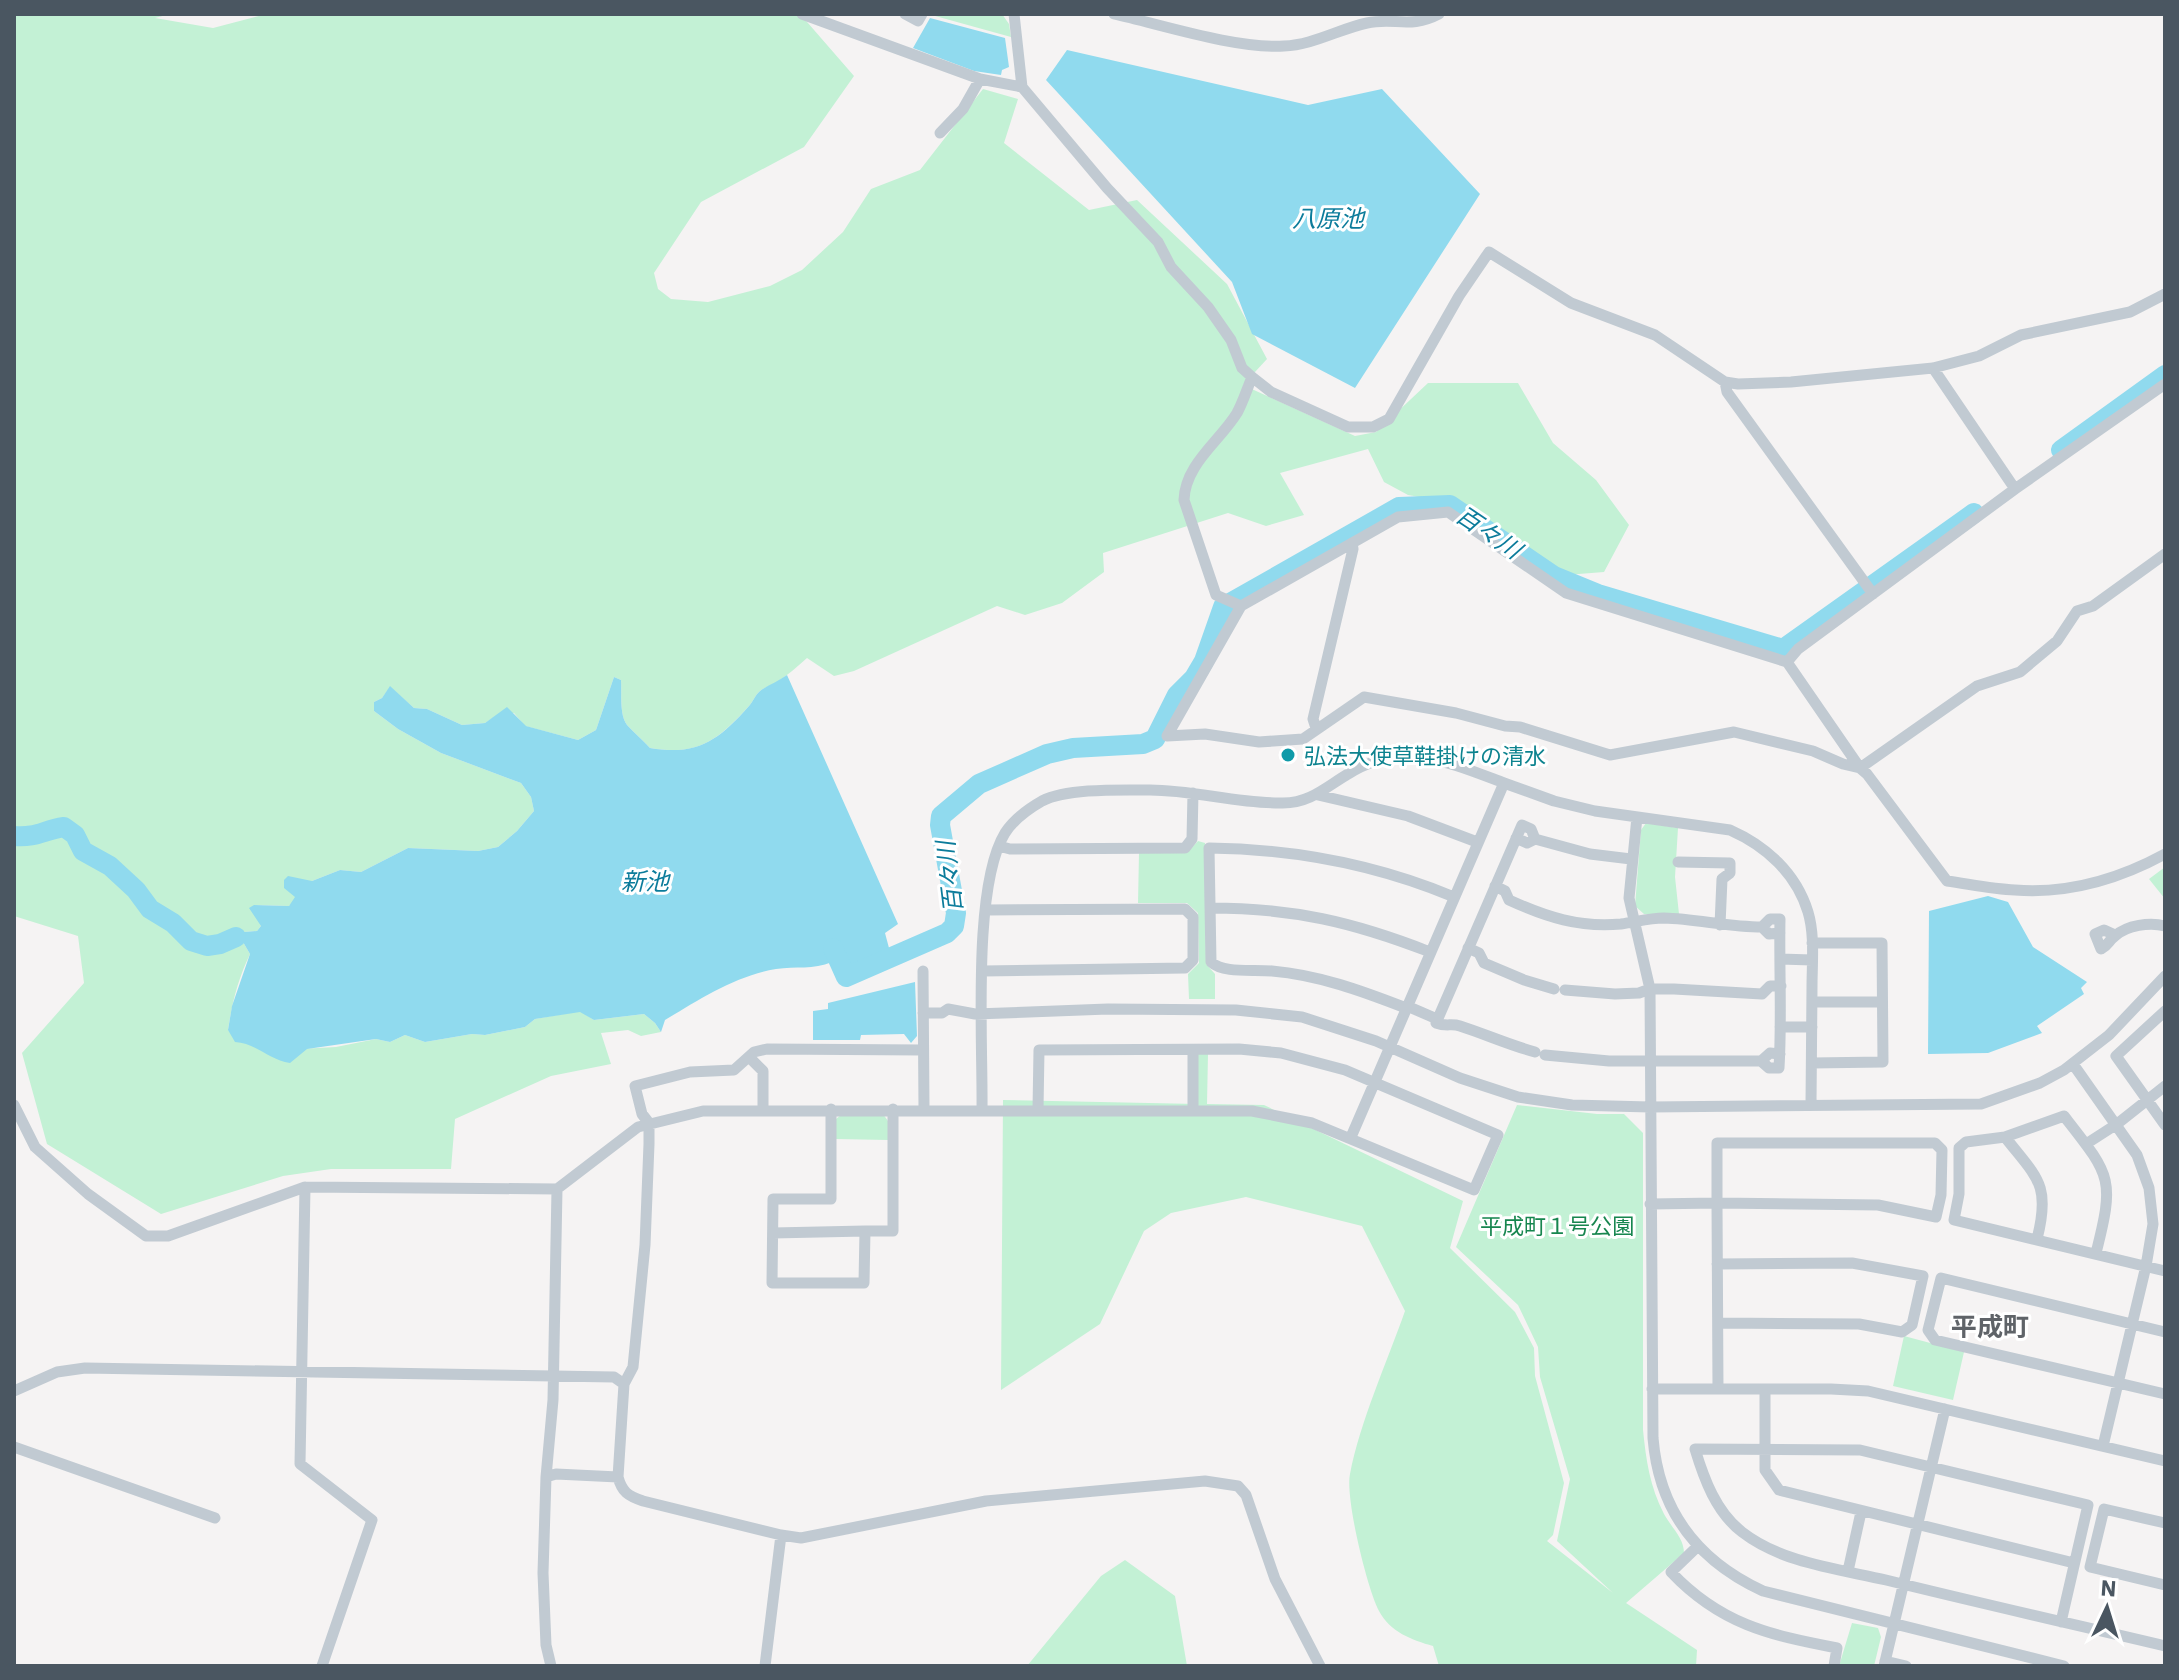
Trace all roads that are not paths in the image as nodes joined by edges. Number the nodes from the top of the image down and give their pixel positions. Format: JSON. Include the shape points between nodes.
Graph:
{"nodes":[{"id":1,"x":802,"y":14,"type":"edge"},
{"id":2,"x":905,"y":14,"type":"edge"},
{"id":3,"x":922,"y":14,"type":"edge"},
{"id":4,"x":1014,"y":14,"type":"edge"},
{"id":5,"x":1114,"y":14,"type":"edge"},
{"id":6,"x":1439,"y":14,"type":"edge"},
{"id":7,"x":980,"y":79,"type":"junction"},
{"id":8,"x":1022,"y":87,"type":"junction"},
{"id":9,"x":940,"y":133,"type":"dead end"},
{"id":10,"x":2165,"y":294,"type":"edge"},
{"id":11,"x":1933,"y":368,"type":"junction"},
{"id":12,"x":1252,"y":377,"type":"junction"},
{"id":13,"x":1725,"y":382,"type":"junction"},
{"id":14,"x":2165,"y":384,"type":"edge"},
{"id":15,"x":2015,"y":489,"type":"junction"},
{"id":16,"x":1352,"y":543,"type":"junction"},
{"id":17,"x":2165,"y":554,"type":"edge"},
{"id":18,"x":1873,"y":594,"type":"junction"},
{"id":19,"x":1241,"y":606,"type":"junction"},
{"id":20,"x":1787,"y":662,"type":"junction"},
{"id":21,"x":1316,"y":728,"type":"junction"},
{"id":22,"x":1860,"y":768,"type":"junction"},
{"id":23,"x":1504,"y":783,"type":"junction"},
{"id":24,"x":1193,"y":793,"type":"junction"},
{"id":25,"x":1318,"y":795,"type":"junction"},
{"id":26,"x":1637,"y":817,"type":"junction"},
{"id":27,"x":1477,"y":842,"type":"junction"},
{"id":28,"x":999,"y":846,"type":"junction"},
{"id":29,"x":2165,"y":854,"type":"edge"},
{"id":30,"x":1631,"y":859,"type":"junction"},
{"id":31,"x":1678,"y":862,"type":"dead end"},
{"id":32,"x":1495,"y":886,"type":"junction"},
{"id":33,"x":1454,"y":897,"type":"junction"},
{"id":34,"x":1489,"y":899,"type":"junction"},
{"id":35,"x":1509,"y":900,"type":"junction"},
{"id":36,"x":1210,"y":908,"type":"junction"},
{"id":37,"x":986,"y":910,"type":"junction"},
{"id":38,"x":1634,"y":922,"type":"junction"},
{"id":39,"x":1720,"y":925,"type":"junction"},
{"id":40,"x":2165,"y":926,"type":"edge"},
{"id":41,"x":2115,"y":935,"type":"dead end"},
{"id":42,"x":1812,"y":943,"type":"junction"},
{"id":43,"x":1468,"y":948,"type":"junction"},
{"id":44,"x":1430,"y":952,"type":"junction"},
{"id":45,"x":1780,"y":959,"type":"junction"},
{"id":46,"x":1812,"y":960,"type":"junction"},
{"id":47,"x":1463,"y":961,"type":"junction"},
{"id":48,"x":1484,"y":963,"type":"junction"},
{"id":49,"x":923,"y":971,"type":"dead end"},
{"id":50,"x":983,"y":971,"type":"junction"},
{"id":51,"x":2165,"y":976,"type":"edge"},
{"id":52,"x":1781,"y":986,"type":"junction"},
{"id":53,"x":1650,"y":989,"type":"junction"},
{"id":54,"x":1762,"y":994,"type":"junction"},
{"id":55,"x":1781,"y":1000,"type":"junction"},
{"id":56,"x":1812,"y":1002,"type":"junction"},
{"id":57,"x":1882,"y":1002,"type":"junction"},
{"id":58,"x":1406,"y":1007,"type":"junction"},
{"id":59,"x":2165,"y":1011,"type":"edge"},
{"id":60,"x":923,"y":1013,"type":"junction"},
{"id":61,"x":983,"y":1013,"type":"junction"},
{"id":62,"x":1439,"y":1014,"type":"junction"},
{"id":63,"x":1780,"y":1027,"type":"junction"},
{"id":64,"x":1812,"y":1027,"type":"junction"},
{"id":65,"x":1389,"y":1046,"type":"junction"},
{"id":66,"x":923,"y":1050,"type":"junction"},
{"id":67,"x":1193,"y":1050,"type":"junction"},
{"id":68,"x":749,"y":1057,"type":"junction"},
{"id":69,"x":1650,"y":1061,"type":"junction"},
{"id":70,"x":1812,"y":1063,"type":"junction"},
{"id":71,"x":2073,"y":1064,"type":"junction"},
{"id":72,"x":1374,"y":1082,"type":"junction"},
{"id":73,"x":2165,"y":1086,"type":"edge"},
{"id":74,"x":2148,"y":1099,"type":"junction"},
{"id":75,"x":1811,"y":1104,"type":"junction"},
{"id":76,"x":14,"y":1105,"type":"edge"},
{"id":77,"x":1650,"y":1107,"type":"junction"},
{"id":78,"x":831,"y":1109,"type":"junction"},
{"id":79,"x":893,"y":1109,"type":"junction"},
{"id":80,"x":924,"y":1109,"type":"junction"},
{"id":81,"x":982,"y":1109,"type":"junction"},
{"id":82,"x":1038,"y":1109,"type":"junction"},
{"id":83,"x":763,"y":1110,"type":"junction"},
{"id":84,"x":1193,"y":1110,"type":"junction"},
{"id":85,"x":649,"y":1123,"type":"junction"},
{"id":86,"x":2117,"y":1124,"type":"junction"},
{"id":87,"x":2165,"y":1125,"type":"edge"},
{"id":88,"x":1351,"y":1137,"type":"junction"},
{"id":89,"x":2005,"y":1137,"type":"junction"},
{"id":90,"x":2086,"y":1144,"type":"junction"},
{"id":91,"x":305,"y":1187,"type":"junction"},
{"id":92,"x":557,"y":1189,"type":"junction"},
{"id":93,"x":1717,"y":1203,"type":"junction"},
{"id":94,"x":1650,"y":1204,"type":"junction"},
{"id":95,"x":865,"y":1231,"type":"junction"},
{"id":96,"x":773,"y":1233,"type":"junction"},
{"id":97,"x":2037,"y":1239,"type":"junction"},
{"id":98,"x":2096,"y":1253,"type":"junction"},
{"id":99,"x":1717,"y":1264,"type":"junction"},
{"id":100,"x":2146,"y":1266,"type":"junction"},
{"id":101,"x":2165,"y":1271,"type":"edge"},
{"id":102,"x":1718,"y":1323,"type":"junction"},
{"id":103,"x":2132,"y":1325,"type":"junction"},
{"id":104,"x":2165,"y":1332,"type":"edge"},
{"id":105,"x":301,"y":1372,"type":"junction"},
{"id":106,"x":554,"y":1376,"type":"junction"},
{"id":107,"x":2118,"y":1383,"type":"junction"},
{"id":108,"x":624,"y":1384,"type":"junction"},
{"id":109,"x":1652,"y":1389,"type":"junction"},
{"id":110,"x":1718,"y":1389,"type":"junction"},
{"id":111,"x":1765,"y":1389,"type":"junction"},
{"id":112,"x":14,"y":1391,"type":"edge"},
{"id":113,"x":2165,"y":1394,"type":"edge"},
{"id":114,"x":1945,"y":1409,"type":"junction"},
{"id":115,"x":2103,"y":1446,"type":"junction"},
{"id":116,"x":14,"y":1447,"type":"edge"},
{"id":117,"x":1765,"y":1449,"type":"junction"},
{"id":118,"x":2165,"y":1461,"type":"edge"},
{"id":119,"x":1932,"y":1467,"type":"junction"},
{"id":120,"x":546,"y":1477,"type":"junction"},
{"id":121,"x":618,"y":1477,"type":"junction"},
{"id":122,"x":1861,"y":1512,"type":"junction"},
{"id":123,"x":215,"y":1518,"type":"dead end"},
{"id":124,"x":2165,"y":1523,"type":"edge"},
{"id":125,"x":1918,"y":1525,"type":"junction"},
{"id":126,"x":781,"y":1535,"type":"junction"},
{"id":127,"x":1698,"y":1546,"type":"junction"},
{"id":128,"x":2074,"y":1563,"type":"junction"},
{"id":129,"x":1848,"y":1571,"type":"junction"},
{"id":130,"x":1904,"y":1585,"type":"junction"},
{"id":131,"x":2165,"y":1585,"type":"edge"},
{"id":132,"x":2061,"y":1622,"type":"junction"},
{"id":133,"x":1893,"y":1624,"type":"junction"},
{"id":134,"x":2165,"y":1646,"type":"edge"},
{"id":135,"x":1885,"y":1664,"type":"edge"},
{"id":136,"x":322,"y":1666,"type":"edge"},
{"id":137,"x":551,"y":1666,"type":"edge"},
{"id":138,"x":765,"y":1666,"type":"edge"},
{"id":139,"x":1320,"y":1666,"type":"edge"},
{"id":140,"x":1834,"y":1666,"type":"edge"},
{"id":141,"x":1906,"y":1666,"type":"edge"},
{"id":142,"x":2064,"y":1666,"type":"edge"}],
"edges":[{"from":1,"to":7,"type":"street"},
{"from":2,"to":3,"type":"street","via":[[918,21]]},
{"from":4,"to":8,"type":"street"},
{"from":5,"to":6,"type":"street","via":[[1251,45],[1283,47],[1369,22],[1411,24]]},
{"from":7,"to":8,"type":"street"},
{"from":7,"to":9,"type":"street","via":[[963,109]]},
{"from":8,"to":12,"type":"street","via":[[1158,242]]},
{"from":10,"to":11,"type":"street","via":[[2130,312],[2021,335],[1979,356]]},
{"from":11,"to":13,"type":"street","via":[[1791,382]]},
{"from":11,"to":15,"type":"street"},
{"from":12,"to":13,"type":"street","via":[[1271,392],[1348,427],[1373,427],[1389,419],[1489,252],[1571,303],[1655,335]]},
{"from":12,"to":19,"type":"street","via":[[1237,414],[1208,447],[1184,488],[1216,595]]},
{"from":13,"to":18,"type":"street","via":[[1727,392]]},
{"from":14,"to":15,"type":"street"},
{"from":15,"to":18,"type":"street"},
{"from":16,"to":19,"type":"street"},
{"from":16,"to":20,"type":"street","via":[[1398,517],[1448,512],[1566,593]]},
{"from":16,"to":21,"type":"street","via":[[1313,719]]},
{"from":17,"to":22,"type":"street","via":[[2093,606],[2077,611],[2057,641],[2020,672],[1977,686]]},
{"from":18,"to":20,"type":"street"},
{"from":19,"to":21,"type":"street","via":[[1167,736],[1205,734],[1259,742],[1303,739]]},
{"from":20,"to":22,"type":"street"},
{"from":21,"to":22,"type":"street","via":[[1364,697],[1520,727],[1610,755],[1734,732]]},
{"from":22,"to":29,"type":"street","via":[[1947,881],[2016,891],[2070,888],[2122,875]]},
{"from":23,"to":25,"type":"street","via":[[1439,758],[1404,755],[1361,765]]},
{"from":23,"to":26,"type":"street","via":[[1568,805]]},
{"from":23,"to":27,"type":"street"},
{"from":24,"to":25,"type":"street","via":[[1280,803]]},
{"from":24,"to":28,"type":"street","via":[[1152,790],[1052,797],[1019,817]]},
{"from":24,"to":28,"type":"street","via":[[1192,839],[1185,848]]},
{"from":25,"to":27,"type":"street","via":[[1395,812]]},
{"from":26,"to":30,"type":"street"},
{"from":26,"to":42,"type":"street","via":[[1730,830],[1748,838],[1793,879],[1809,913]]},
{"from":27,"to":33,"type":"street"},
{"from":28,"to":37,"type":"street"},
{"from":30,"to":32,"type":"street","via":[[1577,852],[1535,839],[1522,825]]},
{"from":30,"to":38,"type":"street"},
{"from":31,"to":39,"type":"street","via":[[1730,863],[1728,877],[1722,879]]},
{"from":32,"to":34,"type":"street"},
{"from":32,"to":35,"type":"street"},
{"from":33,"to":36,"type":"street","via":[[1339,859],[1209,848]]},
{"from":33,"to":44,"type":"street"},
{"from":34,"to":35,"type":"street","via":[[1499,904]]},
{"from":34,"to":43,"type":"street"},
{"from":35,"to":38,"type":"street","via":[[1574,923]]},
{"from":36,"to":44,"type":"street","via":[[1276,910],[1334,920]]},
{"from":36,"to":58,"type":"street","via":[[1211,962],[1218,968],[1316,978]]},
{"from":37,"to":50,"type":"street"},
{"from":37,"to":50,"type":"street","via":[[1185,909],[1193,917],[1193,960],[1185,968]]},
{"from":38,"to":39,"type":"street","via":[[1665,918]]},
{"from":38,"to":53,"type":"street"},
{"from":39,"to":45,"type":"street","via":[[1780,933]]},
{"from":40,"to":41,"type":"street","via":[[2143,924]]},
{"from":42,"to":46,"type":"street"},
{"from":42,"to":57,"type":"street","via":[[1882,943]]},
{"from":43,"to":47,"type":"street"},
{"from":43,"to":48,"type":"street"},
{"from":44,"to":58,"type":"street"},
{"from":45,"to":46,"type":"street"},
{"from":45,"to":52,"type":"street"},
{"from":46,"to":56,"type":"street"},
{"from":47,"to":48,"type":"street"},
{"from":47,"to":62,"type":"street"},
{"from":48,"to":53,"type":"street","via":[[1559,989],[1615,994]]},
{"from":49,"to":60,"type":"street"},
{"from":50,"to":61,"type":"street"},
{"from":51,"to":71,"type":"street"},
{"from":52,"to":54,"type":"street","via":[[1770,986]]},
{"from":52,"to":55,"type":"street"},
{"from":53,"to":54,"type":"street"},
{"from":53,"to":69,"type":"street"},
{"from":54,"to":55,"type":"street"},
{"from":55,"to":63,"type":"street"},
{"from":56,"to":57,"type":"street"},
{"from":56,"to":64,"type":"street"},
{"from":57,"to":70,"type":"street","via":[[1883,1062]]},
{"from":58,"to":62,"type":"street"},
{"from":58,"to":65,"type":"street"},
{"from":59,"to":74,"type":"street","via":[[2116,1056]]},
{"from":60,"to":61,"type":"street"},
{"from":60,"to":66,"type":"street"},
{"from":61,"to":65,"type":"street","via":[[1272,1013],[1327,1024]]},
{"from":61,"to":81,"type":"street"},
{"from":62,"to":69,"type":"street","via":[[1436,1023],[1456,1024],[1540,1053],[1588,1061]]},
{"from":63,"to":64,"type":"street"},
{"from":63,"to":69,"type":"street","via":[[1779,1068],[1761,1061]]},
{"from":64,"to":70,"type":"street"},
{"from":65,"to":72,"type":"street"},
{"from":65,"to":77,"type":"street","via":[[1518,1097]]},
{"from":66,"to":68,"type":"street","via":[[767,1049]]},
{"from":66,"to":80,"type":"street"},
{"from":67,"to":72,"type":"street","via":[[1281,1053]]},
{"from":67,"to":82,"type":"street","via":[[1039,1050]]},
{"from":67,"to":84,"type":"street"},
{"from":68,"to":83,"type":"street","via":[[763,1071]]},
{"from":68,"to":85,"type":"street","via":[[729,1071],[690,1072],[635,1086]]},
{"from":69,"to":77,"type":"street"},
{"from":70,"to":75,"type":"street"},
{"from":71,"to":75,"type":"street","via":[[2040,1083],[1981,1104]]},
{"from":71,"to":86,"type":"street"},
{"from":72,"to":88,"type":"street"},
{"from":72,"to":88,"type":"street","via":[[1498,1135],[1474,1190]]},
{"from":73,"to":74,"type":"street"},
{"from":74,"to":86,"type":"street"},
{"from":74,"to":87,"type":"street"},
{"from":75,"to":77,"type":"street"},
{"from":76,"to":91,"type":"street","via":[[35,1147],[146,1236],[168,1236]]},
{"from":77,"to":94,"type":"street"},
{"from":78,"to":79,"type":"street"},
{"from":78,"to":83,"type":"street"},
{"from":78,"to":96,"type":"street","via":[[831,1199],[773,1199]]},
{"from":79,"to":80,"type":"street"},
{"from":79,"to":95,"type":"street","via":[[893,1231]]},
{"from":80,"to":81,"type":"street"},
{"from":81,"to":82,"type":"street"},
{"from":82,"to":84,"type":"street"},
{"from":83,"to":85,"type":"street","via":[[703,1111]]},
{"from":84,"to":88,"type":"street","via":[[1268,1113]]},
{"from":85,"to":92,"type":"street"},
{"from":85,"to":108,"type":"street","via":[[633,1367]]},
{"from":86,"to":90,"type":"street"},
{"from":86,"to":100,"type":"street","via":[[2137,1155],[2149,1188],[2153,1224]]},
{"from":89,"to":90,"type":"street","via":[[2064,1116]]},
{"from":89,"to":97,"type":"street","via":[[2041,1186],[2044,1207]]},
{"from":89,"to":97,"type":"street","via":[[1966,1142],[1959,1148],[1954,1220]]},
{"from":90,"to":98,"type":"street","via":[[2103,1170],[2108,1190]]},
{"from":91,"to":92,"type":"street"},
{"from":91,"to":105,"type":"street"},
{"from":92,"to":106,"type":"street"},
{"from":93,"to":93,"type":"street","via":[[1878,1205],[1936,1217],[1942,1150],[1935,1143],[1717,1143]]},
{"from":93,"to":94,"type":"street"},
{"from":93,"to":99,"type":"street"},
{"from":94,"to":109,"type":"street"},
{"from":95,"to":96,"type":"street"},
{"from":95,"to":96,"type":"street","via":[[864,1283],[772,1283]]},
{"from":97,"to":98,"type":"street"},
{"from":98,"to":100,"type":"street"},
{"from":99,"to":102,"type":"street"},
{"from":99,"to":102,"type":"street","via":[[1852,1263],[1923,1276],[1912,1325],[1902,1332],[1859,1324]]},
{"from":100,"to":101,"type":"street"},
{"from":100,"to":103,"type":"street"},
{"from":102,"to":110,"type":"street"},
{"from":103,"to":104,"type":"street"},
{"from":103,"to":107,"type":"street"},
{"from":103,"to":107,"type":"street","via":[[1941,1278],[1928,1330],[1935,1340]]},
{"from":105,"to":106,"type":"street"},
{"from":105,"to":112,"type":"street","via":[[85,1368],[57,1372]]},
{"from":105,"to":136,"type":"street","via":[[300,1464],[372,1520]]},
{"from":106,"to":108,"type":"street","via":[[614,1377]]},
{"from":106,"to":120,"type":"street"},
{"from":107,"to":113,"type":"street"},
{"from":107,"to":115,"type":"street"},
{"from":108,"to":121,"type":"street"},
{"from":109,"to":110,"type":"street"},
{"from":109,"to":127,"type":"street","via":[[1660,1481],[1674,1513]]},
{"from":110,"to":111,"type":"street"},
{"from":111,"to":114,"type":"street","via":[[1868,1391]]},
{"from":111,"to":117,"type":"street"},
{"from":114,"to":115,"type":"street"},
{"from":114,"to":119,"type":"street"},
{"from":115,"to":118,"type":"street"},
{"from":116,"to":123,"type":"street"},
{"from":117,"to":119,"type":"street","via":[[1860,1450]]},
{"from":117,"to":122,"type":"street","via":[[1765,1470],[1779,1490]]},
{"from":117,"to":129,"type":"street","via":[[1695,1449],[1716,1502],[1744,1534],[1780,1554]]},
{"from":119,"to":125,"type":"street"},
{"from":119,"to":128,"type":"street","via":[[2088,1505]]},
{"from":120,"to":121,"type":"street"},
{"from":120,"to":137,"type":"street","via":[[543,1573]]},
{"from":121,"to":126,"type":"street","via":[[628,1496]]},
{"from":122,"to":125,"type":"street"},
{"from":122,"to":129,"type":"street"},
{"from":124,"to":131,"type":"street","via":[[2104,1509],[2090,1567]]},
{"from":125,"to":128,"type":"street"},
{"from":125,"to":130,"type":"street"},
{"from":126,"to":138,"type":"street"},
{"from":126,"to":139,"type":"street","via":[[801,1538],[986,1501],[1205,1481],[1238,1486],[1246,1495],[1275,1579]]},
{"from":127,"to":133,"type":"street","via":[[1733,1576],[1763,1591]]},
{"from":127,"to":140,"type":"street","via":[[1671,1572],[1686,1588],[1739,1623],[1837,1648]]},
{"from":128,"to":132,"type":"street"},
{"from":129,"to":130,"type":"street"},
{"from":130,"to":132,"type":"street"},
{"from":130,"to":133,"type":"street"},
{"from":132,"to":134,"type":"street"},
{"from":133,"to":135,"type":"street"},
{"from":133,"to":142,"type":"street"},
{"from":135,"to":141,"type":"street"}]}
